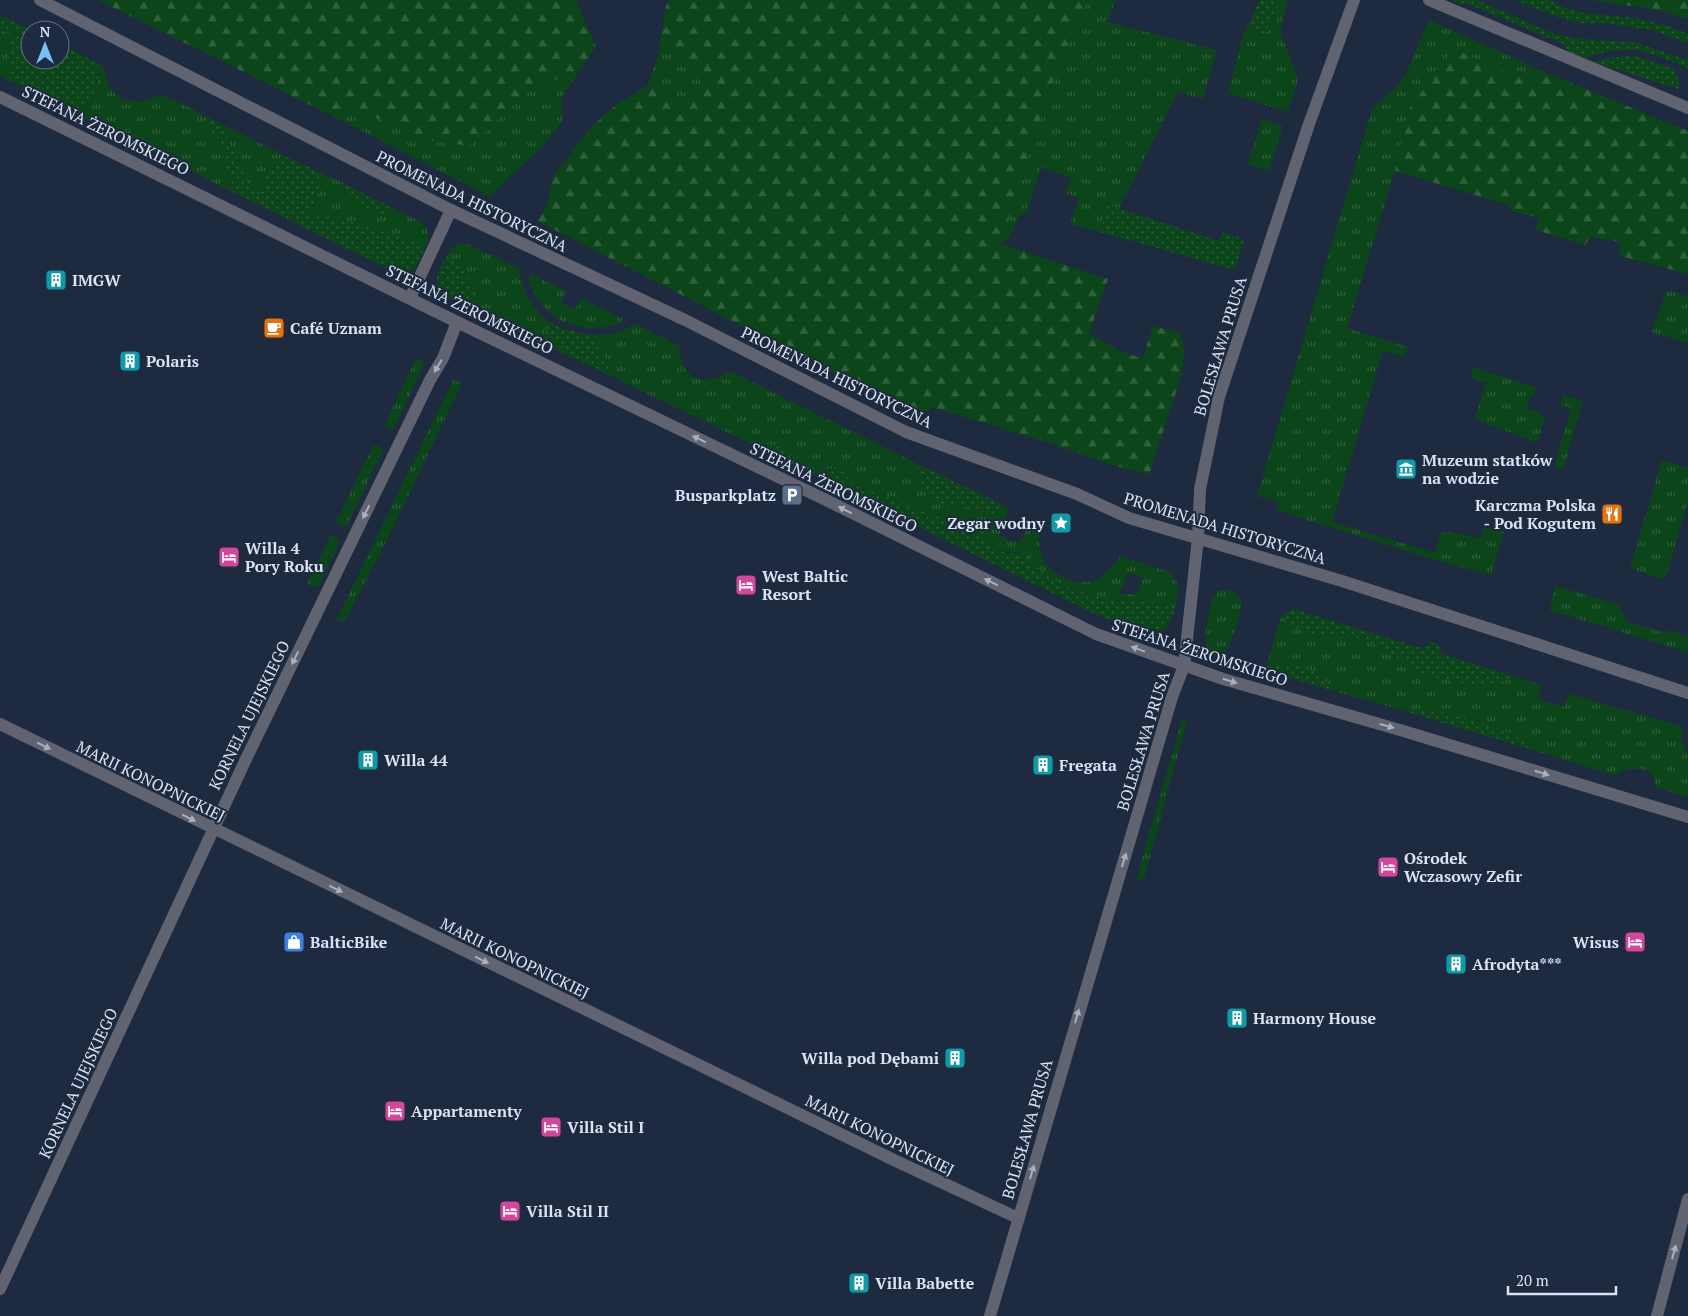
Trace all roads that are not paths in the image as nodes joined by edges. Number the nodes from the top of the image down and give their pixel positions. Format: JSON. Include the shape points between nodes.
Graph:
{"nodes":[{"id":1,"x":40,"y":0,"type":"edge"},
{"id":2,"x":1354,"y":0,"type":"edge"},
{"id":3,"x":1429,"y":0,"type":"edge"},
{"id":4,"x":0,"y":97,"type":"edge"},
{"id":5,"x":1688,"y":108,"type":"edge"},
{"id":6,"x":451,"y":210,"type":"junction"},
{"id":7,"x":410,"y":298,"type":"junction"},
{"id":8,"x":457,"y":322,"type":"junction"},
{"id":9,"x":1198,"y":538,"type":"junction"},
{"id":10,"x":1184,"y":666,"type":"junction"},
{"id":11,"x":1688,"y":693,"type":"edge"},
{"id":12,"x":0,"y":724,"type":"edge"},
{"id":13,"x":1688,"y":817,"type":"edge"},
{"id":14,"x":213,"y":830,"type":"junction"},
{"id":15,"x":1688,"y":1199,"type":"edge"},
{"id":16,"x":1018,"y":1218,"type":"junction"},
{"id":17,"x":0,"y":1289,"type":"edge"},
{"id":18,"x":990,"y":1316,"type":"edge"},
{"id":19,"x":1657,"y":1316,"type":"edge"}],
"edges":[{"from":1,"to":6,"type":"street","name":"PROMENADA HISTORYCZNA"},
{"from":2,"to":9,"type":"street","name":"BOLESŁAWA PRUSA","via":[[1309,124],[1219,397],[1200,489]]},
{"from":3,"to":5,"type":"street"},
{"from":4,"to":7,"type":"street","name":"STEFANA ŻEROMSKIEGO"},
{"from":6,"to":7,"type":"street"},
{"from":6,"to":9,"type":"street","name":"PROMENADA HISTORYCZNA","via":[[677,316],[906,432],[1077,494],[1129,518]]},
{"from":7,"to":8,"type":"street","name":"STEFANA ŻEROMSKIEGO"},
{"from":10,"to":8,"type":"street","name":"STEFANA ŻEROMSKIEGO","one_way":true,"via":[[1096,634]]},
{"from":8,"to":14,"type":"street","name":"KORNELA UJEJSKIEGO","one_way":true,"via":[[443,358],[408,424]]},
{"from":9,"to":10,"type":"street","name":"BOLESŁAWA PRUSA"},
{"from":9,"to":11,"type":"street","name":"PROMENADA HISTORYCZNA"},
{"from":10,"to":13,"type":"street","name":"STEFANA ŻEROMSKIEGO","one_way":true},
{"from":16,"to":10,"type":"street","name":"BOLESŁAWA PRUSA","one_way":true,"via":[[1166,716]]},
{"from":12,"to":14,"type":"street","name":"MARII KONOPNICKIEJ","one_way":true},
{"from":14,"to":16,"type":"street","name":"MARII KONOPNICKIEJ","one_way":true},
{"from":14,"to":17,"type":"street","name":"KORNELA UJEJSKIEGO"},
{"from":19,"to":15,"type":"street","one_way":true},
{"from":16,"to":18,"type":"street","name":"BOLESŁAWA PRUSA"}]}
